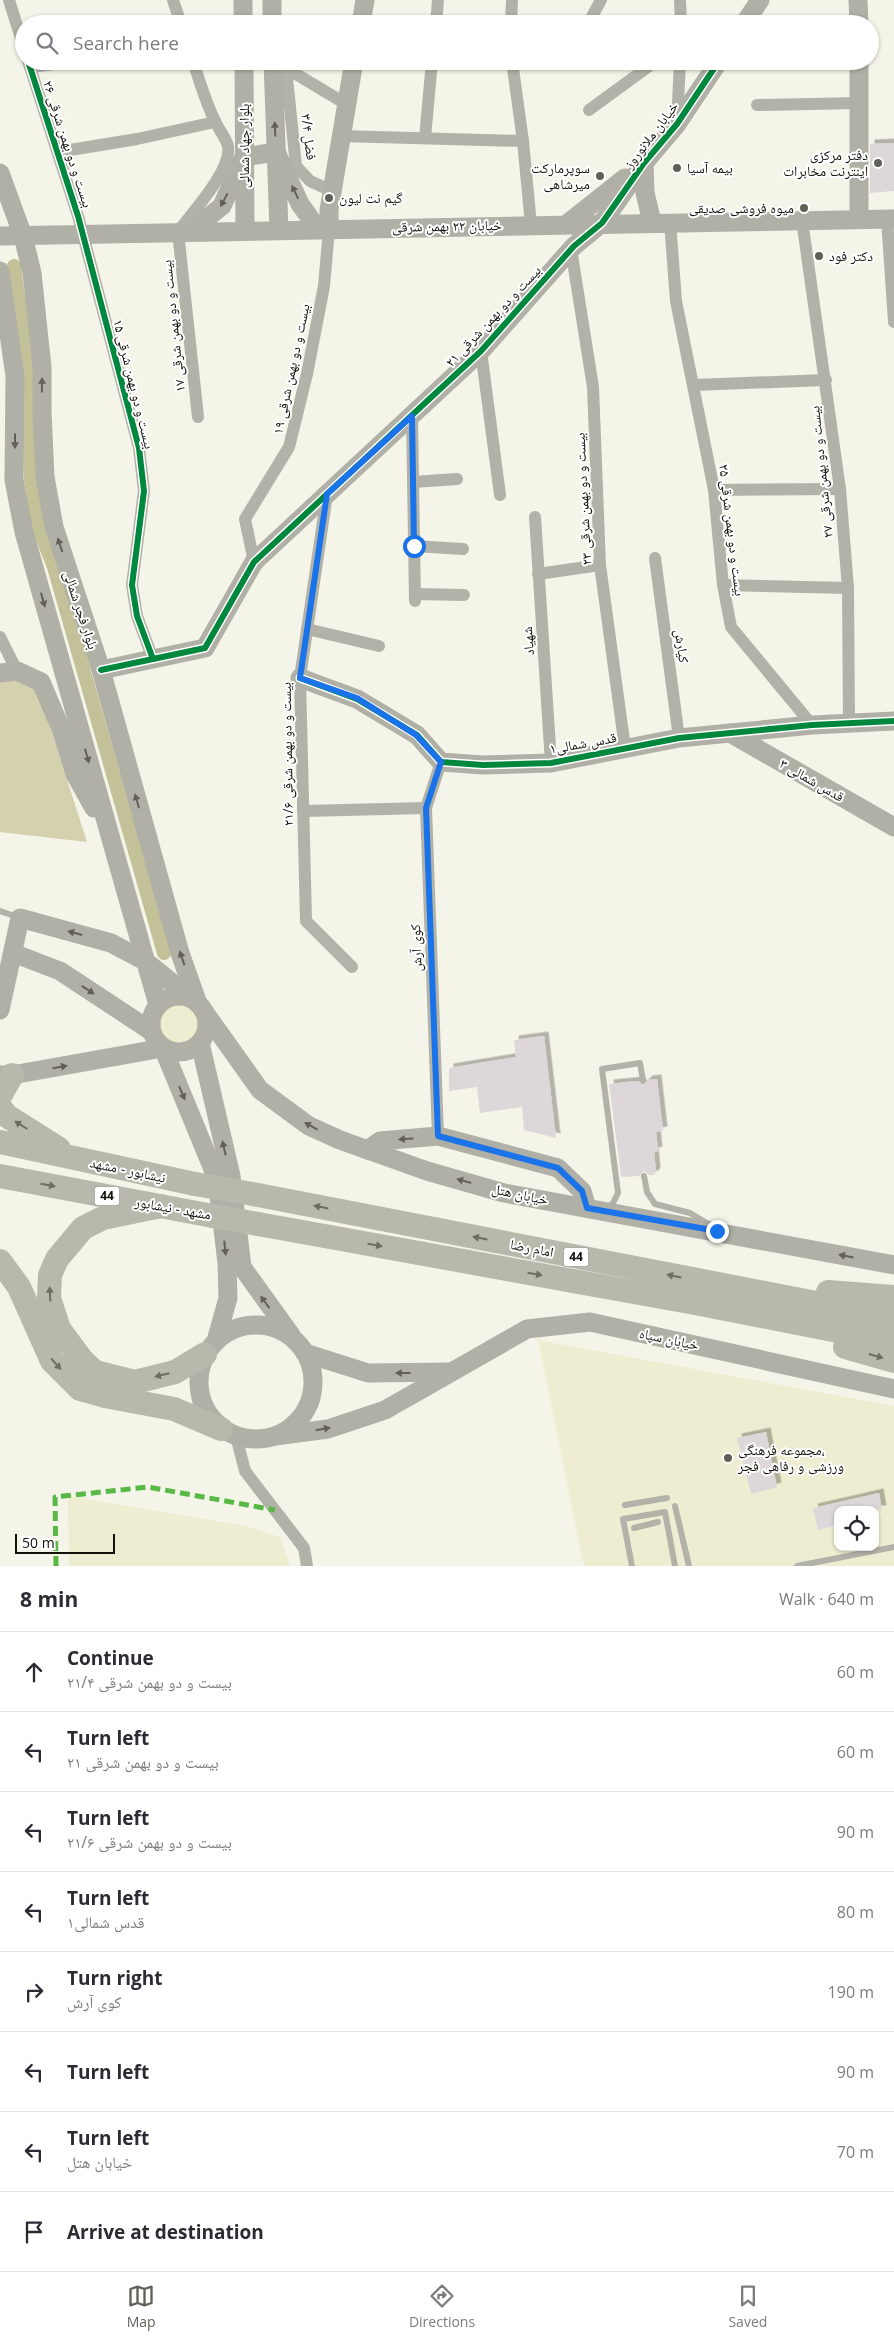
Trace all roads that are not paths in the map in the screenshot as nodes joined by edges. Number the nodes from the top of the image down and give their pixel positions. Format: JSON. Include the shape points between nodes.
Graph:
{"nodes":[{"id":1,"x":9,"y":0,"type":"edge"},
{"id":2,"x":173,"y":0,"type":"edge"},
{"id":3,"x":243,"y":0,"type":"edge"},
{"id":4,"x":272,"y":0,"type":"edge"},
{"id":5,"x":365,"y":0,"type":"edge"},
{"id":6,"x":438,"y":0,"type":"edge"},
{"id":7,"x":512,"y":0,"type":"edge"},
{"id":8,"x":601,"y":0,"type":"edge"},
{"id":9,"x":680,"y":0,"type":"edge"},
{"id":10,"x":760,"y":0,"type":"edge"},
{"id":11,"x":858,"y":0,"type":"edge"},
{"id":12,"x":178,"y":15,"type":"edge"},
{"id":13,"x":243,"y":15,"type":"edge"},
{"id":14,"x":272,"y":15,"type":"edge"},
{"id":15,"x":362,"y":15,"type":"edge"},
{"id":16,"x":437,"y":15,"type":"edge"},
{"id":17,"x":511,"y":15,"type":"edge"},
{"id":18,"x":593,"y":15,"type":"edge"},
{"id":19,"x":681,"y":15,"type":"edge"},
{"id":20,"x":750,"y":15,"type":"edge"},
{"id":21,"x":859,"y":15,"type":"edge"},
{"id":22,"x":15,"y":19,"type":"edge"},
{"id":23,"x":31,"y":70,"type":"edge"},
{"id":24,"x":196,"y":70,"type":"edge"},
{"id":25,"x":244,"y":70,"type":"edge"},
{"id":26,"x":278,"y":70,"type":"edge"},
{"id":27,"x":279,"y":70,"type":"edge"},
{"id":28,"x":288,"y":70,"type":"edge"},
{"id":29,"x":352,"y":70,"type":"edge"},
{"id":30,"x":431,"y":70,"type":"edge"},
{"id":31,"x":513,"y":70,"type":"edge"},
{"id":32,"x":644,"y":70,"type":"edge"},
{"id":33,"x":679,"y":70,"type":"edge"},
{"id":34,"x":713,"y":70,"type":"edge"},
{"id":35,"x":858,"y":70,"type":"edge"},
{"id":36,"x":857,"y":103,"type":"junction"},
{"id":37,"x":346,"y":104,"type":"junction"},
{"id":38,"x":757,"y":105,"type":"dead end"},
{"id":39,"x":589,"y":110,"type":"dead end"},
{"id":40,"x":215,"y":122,"type":"junction"},
{"id":41,"x":676,"y":124,"type":"junction"},
{"id":42,"x":340,"y":136,"type":"junction"},
{"id":43,"x":425,"y":138,"type":"junction"},
{"id":44,"x":523,"y":141,"type":"junction"},
{"id":45,"x":58,"y":152,"type":"junction"},
{"id":46,"x":276,"y":152,"type":"junction"},
{"id":47,"x":244,"y":156,"type":"junction"},
{"id":48,"x":644,"y":163,"type":"junction"},
{"id":49,"x":0,"y":173,"type":"edge"},
{"id":50,"x":332,"y":190,"type":"junction"},
{"id":51,"x":859,"y":219,"type":"junction"},
{"id":52,"x":890,"y":219,"type":"edge"},
{"id":53,"x":802,"y":220,"type":"junction"},
{"id":54,"x":661,"y":222,"type":"junction"},
{"id":55,"x":602,"y":223,"type":"junction"},
{"id":56,"x":567,"y":224,"type":"junction"},
{"id":57,"x":531,"y":225,"type":"junction"},
{"id":58,"x":324,"y":229,"type":"junction"},
{"id":59,"x":279,"y":230,"type":"junction"},
{"id":60,"x":245,"y":231,"type":"junction"},
{"id":61,"x":184,"y":232,"type":"junction"},
{"id":62,"x":82,"y":234,"type":"junction"},
{"id":63,"x":0,"y":236,"type":"edge"},
{"id":64,"x":23,"y":236,"type":"junction"},
{"id":65,"x":571,"y":250,"type":"junction"},
{"id":66,"x":0,"y":271,"type":"edge"},
{"id":67,"x":894,"y":322,"type":"edge"},
{"id":68,"x":481,"y":351,"type":"junction"},
{"id":69,"x":826,"y":380,"type":"junction"},
{"id":70,"x":693,"y":385,"type":"junction"},
{"id":71,"x":412,"y":416,"type":"junction"},
{"id":72,"x":198,"y":417,"type":"dead end"},
{"id":73,"x":457,"y":479,"type":"dead end"},
{"id":74,"x":413,"y":482,"type":"junction"},
{"id":75,"x":840,"y":489,"type":"junction"},
{"id":76,"x":714,"y":490,"type":"junction"},
{"id":77,"x":327,"y":494,"type":"junction"},
{"id":78,"x":500,"y":495,"type":"dead end"},
{"id":79,"x":534,"y":517,"type":"dead end"},
{"id":80,"x":414,"y":546,"type":"junction"},
{"id":81,"x":463,"y":549,"type":"dead end"},
{"id":82,"x":655,"y":558,"type":"dead end"},
{"id":83,"x":254,"y":562,"type":"junction"},
{"id":84,"x":600,"y":565,"type":"junction"},
{"id":85,"x":538,"y":574,"type":"junction"},
{"id":86,"x":723,"y":584,"type":"junction"},
{"id":87,"x":848,"y":588,"type":"junction"},
{"id":88,"x":464,"y":595,"type":"dead end"},
{"id":89,"x":307,"y":629,"type":"junction"},
{"id":90,"x":0,"y":636,"type":"edge"},
{"id":91,"x":379,"y":646,"type":"dead end"},
{"id":92,"x":153,"y":659,"type":"junction"},
{"id":93,"x":101,"y":670,"type":"junction"},
{"id":94,"x":8,"y":672,"type":"edge"},
{"id":95,"x":300,"y":678,"type":"junction"},
{"id":96,"x":848,"y":722,"type":"junction"},
{"id":97,"x":894,"y":722,"type":"edge"},
{"id":98,"x":812,"y":725,"type":"junction"},
{"id":99,"x":730,"y":733,"type":"junction"},
{"id":100,"x":679,"y":738,"type":"junction"},
{"id":101,"x":625,"y":748,"type":"junction"},
{"id":102,"x":441,"y":762,"type":"junction"},
{"id":103,"x":551,"y":763,"type":"junction"},
{"id":104,"x":426,"y":808,"type":"junction"},
{"id":105,"x":303,"y":811,"type":"junction"},
{"id":106,"x":894,"y":827,"type":"edge"},
{"id":107,"x":111,"y":840,"type":"junction"},
{"id":108,"x":128,"y":897,"type":"junction"},
{"id":109,"x":0,"y":911,"type":"edge"},
{"id":110,"x":20,"y":918,"type":"junction"},
{"id":111,"x":111,"y":942,"type":"junction"},
{"id":112,"x":10,"y":952,"type":"junction"},
{"id":113,"x":145,"y":961,"type":"junction"},
{"id":114,"x":352,"y":966,"type":"dead end"},
{"id":115,"x":198,"y":1004,"type":"junction"},
{"id":116,"x":158,"y":1005,"type":"junction"},
{"id":117,"x":0,"y":1010,"type":"edge"},
{"id":118,"x":151,"y":1031,"type":"junction"},
{"id":119,"x":200,"y":1043,"type":"junction"},
{"id":120,"x":163,"y":1048,"type":"junction"},
{"id":121,"x":6,"y":1075,"type":"edge"},
{"id":122,"x":643,"y":1080,"type":"dead end"},
{"id":123,"x":0,"y":1096,"type":"edge"},
{"id":124,"x":0,"y":1107,"type":"edge"},
{"id":125,"x":438,"y":1136,"type":"junction"},
{"id":126,"x":0,"y":1142,"type":"edge"},
{"id":127,"x":367,"y":1150,"type":"junction"},
{"id":128,"x":74,"y":1158,"type":"junction"},
{"id":129,"x":0,"y":1176,"type":"edge"},
{"id":130,"x":644,"y":1176,"type":"dead end"},
{"id":131,"x":258,"y":1194,"type":"joint"},
{"id":132,"x":161,"y":1206,"type":"junction"},
{"id":133,"x":594,"y":1209,"type":"junction"},
{"id":134,"x":258,"y":1224,"type":"joint"},
{"id":135,"x":717,"y":1231,"type":"junction"},
{"id":136,"x":0,"y":1261,"type":"edge"},
{"id":137,"x":894,"y":1265,"type":"edge"},
{"id":138,"x":698,"y":1292,"type":"junction"},
{"id":139,"x":894,"y":1297,"type":"edge"},
{"id":140,"x":894,"y":1318,"type":"edge"},
{"id":141,"x":894,"y":1342,"type":"edge"},
{"id":142,"x":300,"y":1347,"type":"junction"},
{"id":143,"x":211,"y":1348,"type":"junction"},
{"id":144,"x":894,"y":1361,"type":"edge"},
{"id":145,"x":452,"y":1372,"type":"junction"},
{"id":146,"x":894,"y":1389,"type":"edge"},
{"id":147,"x":228,"y":1432,"type":"junction"},
{"id":148,"x":275,"y":1436,"type":"junction"},
{"id":149,"x":667,"y":1498,"type":"dead end"},
{"id":150,"x":625,"y":1505,"type":"dead end"},
{"id":151,"x":675,"y":1506,"type":"dead end"},
{"id":152,"x":658,"y":1522,"type":"dead end"},
{"id":153,"x":634,"y":1528,"type":"dead end"},
{"id":154,"x":894,"y":1547,"type":"edge"},
{"id":155,"x":308,"y":1566,"type":"edge"},
{"id":156,"x":632,"y":1566,"type":"edge"},
{"id":157,"x":675,"y":1566,"type":"edge"},
{"id":158,"x":688,"y":1566,"type":"edge"},
{"id":159,"x":798,"y":1566,"type":"edge"}],
"edges":[{"from":1,"to":22,"type":"street"},
{"from":2,"to":12,"type":"street"},
{"from":3,"to":13,"type":"main road"},
{"from":4,"to":14,"type":"main road"},
{"from":5,"to":15,"type":"main road"},
{"from":6,"to":16,"type":"street"},
{"from":7,"to":17,"type":"street"},
{"from":8,"to":18,"type":"street"},
{"from":9,"to":19,"type":"street"},
{"from":10,"to":20,"type":"main road"},
{"from":11,"to":21,"type":"main road"},
{"from":23,"to":45,"type":"street","name":"بیست و دو بهمن شرقی ۲۶"},
{"from":24,"to":40,"type":"street"},
{"from":25,"to":47,"type":"main road","name":"بلوار جهاد شمالی"},
{"from":46,"to":26,"type":"main road","one_way":true},
{"from":27,"to":50,"type":"street","name":"فضل ۳/۴","via":[[296,166],[310,180]]},
{"from":28,"to":37,"type":"street"},
{"from":29,"to":37,"type":"main road"},
{"from":30,"to":43,"type":"street"},
{"from":31,"to":44,"type":"street"},
{"from":32,"to":39,"type":"street"},
{"from":33,"to":41,"type":"street"},
{"from":34,"to":41,"type":"main road","name":"خیابان ملانوروز"},
{"from":35,"to":36,"type":"main road"},
{"from":36,"to":38,"type":"street"},
{"from":36,"to":51,"type":"main road"},
{"from":37,"to":42,"type":"main road"},
{"from":40,"to":45,"type":"street"},
{"from":40,"to":61,"type":"street","via":[[228,147],[225,165]]},
{"from":41,"to":48,"type":"main road","name":"خیابان ملانوروز"},
{"from":42,"to":43,"type":"street"},
{"from":42,"to":50,"type":"main road"},
{"from":43,"to":44,"type":"street"},
{"from":44,"to":57,"type":"street"},
{"from":45,"to":62,"type":"street","name":"بیست و دو بهمن شرقی ۲۶"},
{"from":46,"to":47,"type":"main road"},
{"from":58,"to":46,"type":"main road","one_way":true,"via":[[300,204]]},
{"from":46,"to":59,"type":"main road"},
{"from":47,"to":60,"type":"main road","name":"بلوار جهاد شمالی"},
{"from":47,"to":61,"type":"main road","one_way":true,"via":[[222,206]]},
{"from":48,"to":54,"type":"main road","name":"خیابان ملانوروز","via":[[645,193]]},
{"from":48,"to":55,"type":"main road","name":"خیابان ملانوروز"},
{"from":48,"to":56,"type":"main road"},
{"from":49,"to":64,"type":"main road","name":"بلوار فجر شمالی"},
{"from":50,"to":58,"type":"main road"},
{"from":51,"to":52,"type":"main road","name":"خیابان ۲۲ بهمن شرقی"},
{"from":51,"to":53,"type":"main road","name":"خیابان ۲۲ بهمن شرقی"},
{"from":52,"to":67,"type":"street"},
{"from":53,"to":54,"type":"main road","name":"خیابان ۲۲ بهمن شرقی"},
{"from":53,"to":69,"type":"street","name":"بیست و دو بهمن شرقی ۲۷"},
{"from":54,"to":55,"type":"main road","name":"خیابان ۲۲ بهمن شرقی"},
{"from":54,"to":70,"type":"street","name":"بیست و دو بهمن شرقی ۲۵"},
{"from":55,"to":56,"type":"main road","name":"خیابان ۲۲ بهمن شرقی"},
{"from":55,"to":65,"type":"main road","name":"بیست و دو بهمن شرقی ۲۱"},
{"from":56,"to":57,"type":"main road","name":"خیابان ۲۲ بهمن شرقی"},
{"from":57,"to":58,"type":"main road","name":"خیابان ۲۲ بهمن شرقی"},
{"from":58,"to":59,"type":"main road","name":"خیابان ۲۲ بهمن شرقی"},
{"from":58,"to":83,"type":"street","name":"بیست و دو بهمن شرقی ۱۹","via":[[324,286],[289,447],[245,519]]},
{"from":59,"to":60,"type":"main road","name":"خیابان ۲۲ بهمن شرقی"},
{"from":60,"to":61,"type":"main road","name":"خیابان ۲۲ بهمن شرقی"},
{"from":61,"to":62,"type":"main road","name":"خیابان ۲۲ بهمن شرقی"},
{"from":61,"to":72,"type":"street","name":"بیست و دو بهمن شرقی ۱۷"},
{"from":62,"to":64,"type":"main road","name":"خیابان ۲۲ بهمن شرقی"},
{"from":62,"to":92,"type":"street","name":"بیست و دو بهمن شرقی ۱۵","via":[[139,448],[144,491],[132,585],[137,616]]},
{"from":63,"to":64,"type":"main road","name":"خیابان ۲۲ بهمن شرقی"},
{"from":93,"to":64,"type":"main road","name":"بلوار فجر شمالی","one_way":true,"via":[[52,519],[45,477],[37,310]]},
{"from":65,"to":68,"type":"main road","name":"بیست و دو بهمن شرقی ۲۱"},
{"from":65,"to":84,"type":"street","name":"بیست و دو بهمن شرقی ۲۳","via":[[592,386]]},
{"from":66,"to":107,"type":"main road","one_way":true,"via":[[15,376],[14,480],[24,532]]},
{"from":68,"to":71,"type":"main road","name":"بیست و دو بهمن شرقی ۲۱"},
{"from":68,"to":78,"type":"street"},
{"from":69,"to":70,"type":"street"},
{"from":69,"to":75,"type":"street","name":"بیست و دو بهمن شرقی ۲۷"},
{"from":70,"to":76,"type":"street","name":"بیست و دو بهمن شرقی ۲۵"},
{"from":71,"to":74,"type":"street"},
{"from":71,"to":77,"type":"main road","name":"بیست و دو بهمن شرقی ۲۱"},
{"from":73,"to":74,"type":"street"},
{"from":74,"to":80,"type":"street"},
{"from":75,"to":76,"type":"street"},
{"from":75,"to":87,"type":"street","name":"بیست و دو بهمن شرقی ۲۷"},
{"from":76,"to":86,"type":"street","name":"بیست و دو بهمن شرقی ۲۵"},
{"from":77,"to":83,"type":"main road","name":"بیست و دو بهمن شرقی ۲۱"},
{"from":77,"to":89,"type":"street","name":"بیست و دو بهمن شرقی ۲۱/۶"},
{"from":79,"to":85,"type":"street","name":"شهیاد"},
{"from":80,"to":81,"type":"street"},
{"from":80,"to":88,"type":"street","via":[[415,598]]},
{"from":82,"to":100,"type":"street","name":"کیارش"},
{"from":83,"to":92,"type":"main road","name":"بیست و دو بهمن شرقی ۲۱","via":[[205,648]]},
{"from":84,"to":85,"type":"street"},
{"from":84,"to":101,"type":"street","name":"بیست و دو بهمن شرقی ۲۳"},
{"from":85,"to":103,"type":"street","name":"شهیاد"},
{"from":86,"to":87,"type":"street"},
{"from":86,"to":98,"type":"street","name":"بیست و دو بهمن شرقی ۲۵","via":[[731,627]]},
{"from":87,"to":96,"type":"street","name":"بیست و دو بهمن شرقی ۲۷"},
{"from":89,"to":91,"type":"street"},
{"from":89,"to":95,"type":"street","name":"بیست و دو بهمن شرقی ۲۱/۶"},
{"from":90,"to":94,"type":"street"},
{"from":92,"to":93,"type":"main road"},
{"from":115,"to":93,"type":"main road","name":"بلوار فجر شمالی","one_way":true,"via":[[180,953]]},
{"from":94,"to":107,"type":"main road","via":[[41,682],[75,774]]},
{"from":95,"to":102,"type":"main road","via":[[357,698],[416,735]]},
{"from":95,"to":105,"type":"street","name":"بیست و دو بهمن شرقی ۲۱/۶"},
{"from":96,"to":97,"type":"main road","name":"قدس شمالی۱"},
{"from":96,"to":98,"type":"main road","name":"قدس شمالی۱"},
{"from":98,"to":99,"type":"main road","name":"قدس شمالی۱"},
{"from":99,"to":100,"type":"main road","name":"قدس شمالی۱"},
{"from":99,"to":106,"type":"main road","name":"قدس شمالی ۳"},
{"from":100,"to":101,"type":"main road","name":"قدس شمالی۱"},
{"from":101,"to":103,"type":"main road","name":"قدس شمالی۱"},
{"from":102,"to":103,"type":"main road","name":"قدس شمالی۱","via":[[483,765]]},
{"from":102,"to":104,"type":"street","name":"کوی آرش"},
{"from":104,"to":105,"type":"street"},
{"from":104,"to":125,"type":"street","name":"کوی آرش"},
{"from":105,"to":114,"type":"street","name":"بیست و دو بهمن شرقی ۲۱/۶","via":[[306,921]]},
{"from":107,"to":108,"type":"main road"},
{"from":108,"to":111,"type":"main road","via":[[126,930]]},
{"from":108,"to":113,"type":"main road"},
{"from":109,"to":110,"type":"lane"},
{"from":111,"to":110,"type":"main road","one_way":true},
{"from":110,"to":112,"type":"main road"},
{"from":111,"to":113,"type":"main road"},
{"from":112,"to":117,"type":"main road"},
{"from":112,"to":118,"type":"main road","one_way":true,"via":[[60,971]]},
{"from":113,"to":115,"type":"main road"},
{"from":113,"to":116,"type":"main road"},
{"from":115,"to":116,"type":"main road","via":[[175,996]]},
{"from":115,"to":119,"type":"main road","via":[[207,1027]]},
{"from":127,"to":115,"type":"main road","name":"خیابان هتل","one_way":true,"via":[[309,1126],[260,1090]]},
{"from":116,"to":118,"type":"main road","via":[[150,1022]]},
{"from":118,"to":120,"type":"main road"},
{"from":119,"to":120,"type":"main road","via":[[178,1053]]},
{"from":142,"to":119,"type":"main road","one_way":true,"via":[[242,1267],[231,1176]]},
{"from":121,"to":120,"type":"main road","one_way":true},
{"from":120,"to":143,"type":"main road","one_way":true,"via":[[217,1179],[228,1298]]},
{"from":121,"to":123,"type":"highway"},
{"from":122,"to":133,"type":"lane","via":[[640,1063],[602,1069],[618,1193],[613,1203]]},
{"from":128,"to":124,"type":"highway","one_way":true,"via":[[7,1116]]},
{"from":125,"to":127,"type":"main road","one_way":true,"via":[[380,1141]]},
{"from":125,"to":133,"type":"main road","via":[[558,1168],[582,1191]]},
{"from":126,"to":128,"type":"highway","name":"نیشابور - مشهد","number":"44"},
{"from":133,"to":127,"type":"main road","name":"خیابان هتل","one_way":true,"via":[[504,1193]]},
{"from":128,"to":131,"type":"highway","name":"نیشابور - مشهد","number":"44","bridge":true},
{"from":129,"to":132,"type":"highway","name":"مشهد - نیشابور","number":"44","one_way":true},
{"from":130,"to":135,"type":"lane","via":[[647,1192],[655,1204],[690,1213]]},
{"from":138,"to":131,"type":"highway","name":"امام رضا","number":"44","one_way":true},
{"from":132,"to":134,"type":"highway","name":"مشهد - نیشابور","number":"44","bridge":true},
{"from":143,"to":132,"type":"highway","one_way":true,"via":[[175,1372],[135,1382],[95,1372],[59,1329],[49,1298],[50,1275],[57,1260],[83,1228],[103,1218]]},
{"from":133,"to":135,"type":"main road","name":"خیابان هتل"},
{"from":134,"to":138,"type":"highway","name":"امام رضا","number":"44","one_way":true},
{"from":137,"to":135,"type":"main road","name":"خیابان هتل","one_way":true},
{"from":136,"to":147,"type":"highway","one_way":true,"via":[[19,1287],[52,1361],[80,1388],[174,1409]]},
{"from":138,"to":139,"type":"highway"},
{"from":138,"to":140,"type":"highway","name":"امام رضا","number":"44"},
{"from":138,"to":141,"type":"highway","name":"امام رضا","number":"44"},
{"from":138,"to":144,"type":"highway","one_way":true},
{"from":142,"to":143,"type":"main road","via":[[277,1329],[255,1325],[234,1329]]},
{"from":145,"to":142,"type":"main road","name":"خیابان سپاه","one_way":true,"via":[[368,1373]]},
{"from":142,"to":148,"type":"main road","via":[[312,1368],[310,1402],[290,1428]]},
{"from":143,"to":147,"type":"main road","via":[[199,1370],[200,1394],[209,1417]]},
{"from":145,"to":146,"type":"main road","name":"خیابان سپاه","via":[[527,1329],[590,1322]]},
{"from":148,"to":145,"type":"main road","name":"خیابان سپاه","one_way":true,"via":[[328,1429],[385,1410]]},
{"from":147,"to":148,"type":"main road","via":[[255,1440]]},
{"from":147,"to":155,"type":"street","via":[[245,1471],[304,1548]]},
{"from":149,"to":150,"type":"lane"},
{"from":151,"to":158,"type":"lane"},
{"from":152,"to":153,"type":"lane"},
{"from":154,"to":159,"type":"lane"},
{"from":156,"to":157,"type":"lane","via":[[623,1519],[664,1512]]}]}
